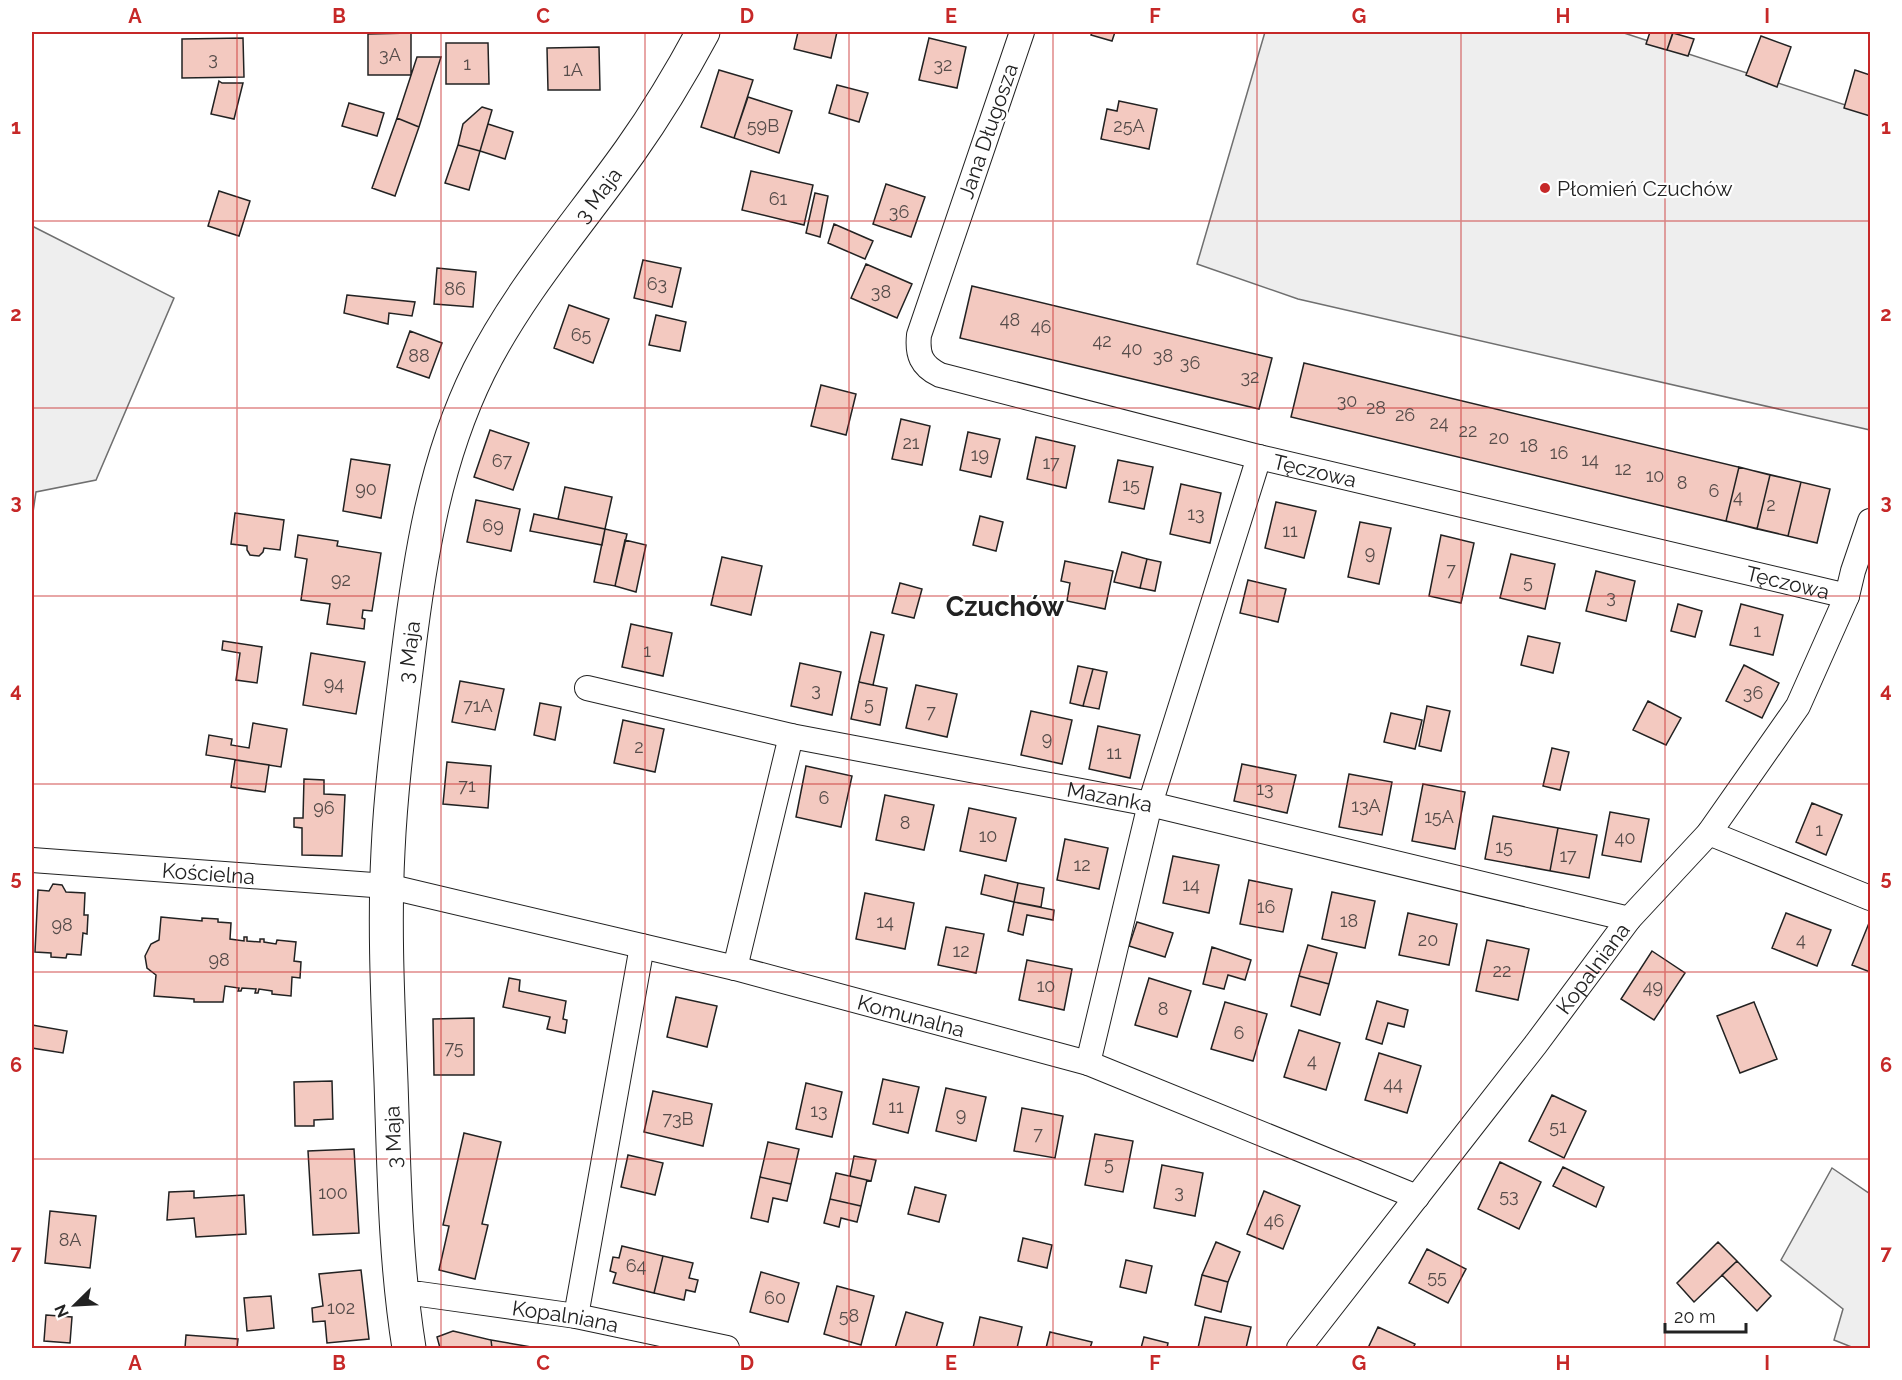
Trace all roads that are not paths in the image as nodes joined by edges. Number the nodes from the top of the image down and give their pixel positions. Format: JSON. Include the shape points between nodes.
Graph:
{"nodes":[{"id":1,"x":704,"y":32,"type":"edge"},
{"id":2,"x":1022,"y":32,"type":"edge"},
{"id":3,"x":954,"y":231,"type":"joint"},
{"id":4,"x":1259,"y":456,"type":"junction"},
{"id":5,"x":1870,"y":521,"type":"edge"},
{"id":6,"x":1862,"y":574,"type":"edge"},
{"id":7,"x":1846,"y":596,"type":"junction"},
{"id":8,"x":587,"y":688,"type":"dead end"},
{"id":9,"x":791,"y":736,"type":"junction"},
{"id":10,"x":1150,"y":804,"type":"junction"},
{"id":11,"x":1709,"y":833,"type":"junction"},
{"id":12,"x":32,"y":860,"type":"edge"},
{"id":13,"x":387,"y":886,"type":"junction"},
{"id":14,"x":1870,"y":898,"type":"edge"},
{"id":15,"x":1629,"y":919,"type":"junction"},
{"id":16,"x":642,"y":946,"type":"junction"},
{"id":17,"x":735,"y":968,"type":"junction"},
{"id":18,"x":1088,"y":1063,"type":"junction"},
{"id":19,"x":1417,"y":1197,"type":"junction"},
{"id":20,"x":402,"y":1294,"type":"junction"},
{"id":21,"x":576,"y":1317,"type":"junction"},
{"id":22,"x":409,"y":1348,"type":"edge"},
{"id":23,"x":727,"y":1348,"type":"edge"},
{"id":24,"x":1299,"y":1348,"type":"edge"}],
"edges":[{"from":1,"to":13,"type":"main road","name":"3 Maja","via":[[641,135],[511,315],[480,369],[453,430],[434,492],[414,605],[391,803]]},
{"from":2,"to":3,"type":"street","name":"Jana Długosza"},
{"from":3,"to":4,"type":"street","name":"Tęczowa","via":[[919,335],[918,349],[933,371]]},
{"from":4,"to":7,"type":"street","name":"Tęczowa"},
{"from":4,"to":10,"type":"street"},
{"from":5,"to":6,"type":"street","name":"Kopalniana"},
{"from":6,"to":7,"type":"street","name":"Kopalniana"},
{"from":7,"to":11,"type":"street","name":"Kopalniana","via":[[1798,706]]},
{"from":8,"to":9,"type":"street","name":"Mazanka"},
{"from":9,"to":10,"type":"street","name":"Mazanka"},
{"from":9,"to":17,"type":"street"},
{"from":10,"to":15,"type":"street","name":"Mazanka"},
{"from":10,"to":18,"type":"street"},
{"from":11,"to":14,"type":"street"},
{"from":11,"to":15,"type":"street","name":"Kopalniana"},
{"from":12,"to":13,"type":"street","name":"Kościelna"},
{"from":13,"to":16,"type":"street","name":"Komunalna"},
{"from":13,"to":20,"type":"main road","name":"3 Maja","via":[[394,1168]]},
{"from":15,"to":19,"type":"street","name":"Kopalniana"},
{"from":16,"to":17,"type":"street","name":"Komunalna"},
{"from":16,"to":21,"type":"street"},
{"from":17,"to":18,"type":"street","name":"Komunalna"},
{"from":18,"to":19,"type":"street","name":"Komunalna"},
{"from":19,"to":24,"type":"street","name":"Kopalniana"},
{"from":20,"to":21,"type":"street","name":"Kopalniana"},
{"from":20,"to":22,"type":"main road","name":"3 Maja"},
{"from":21,"to":23,"type":"street","name":"Kopalniana"}]}
